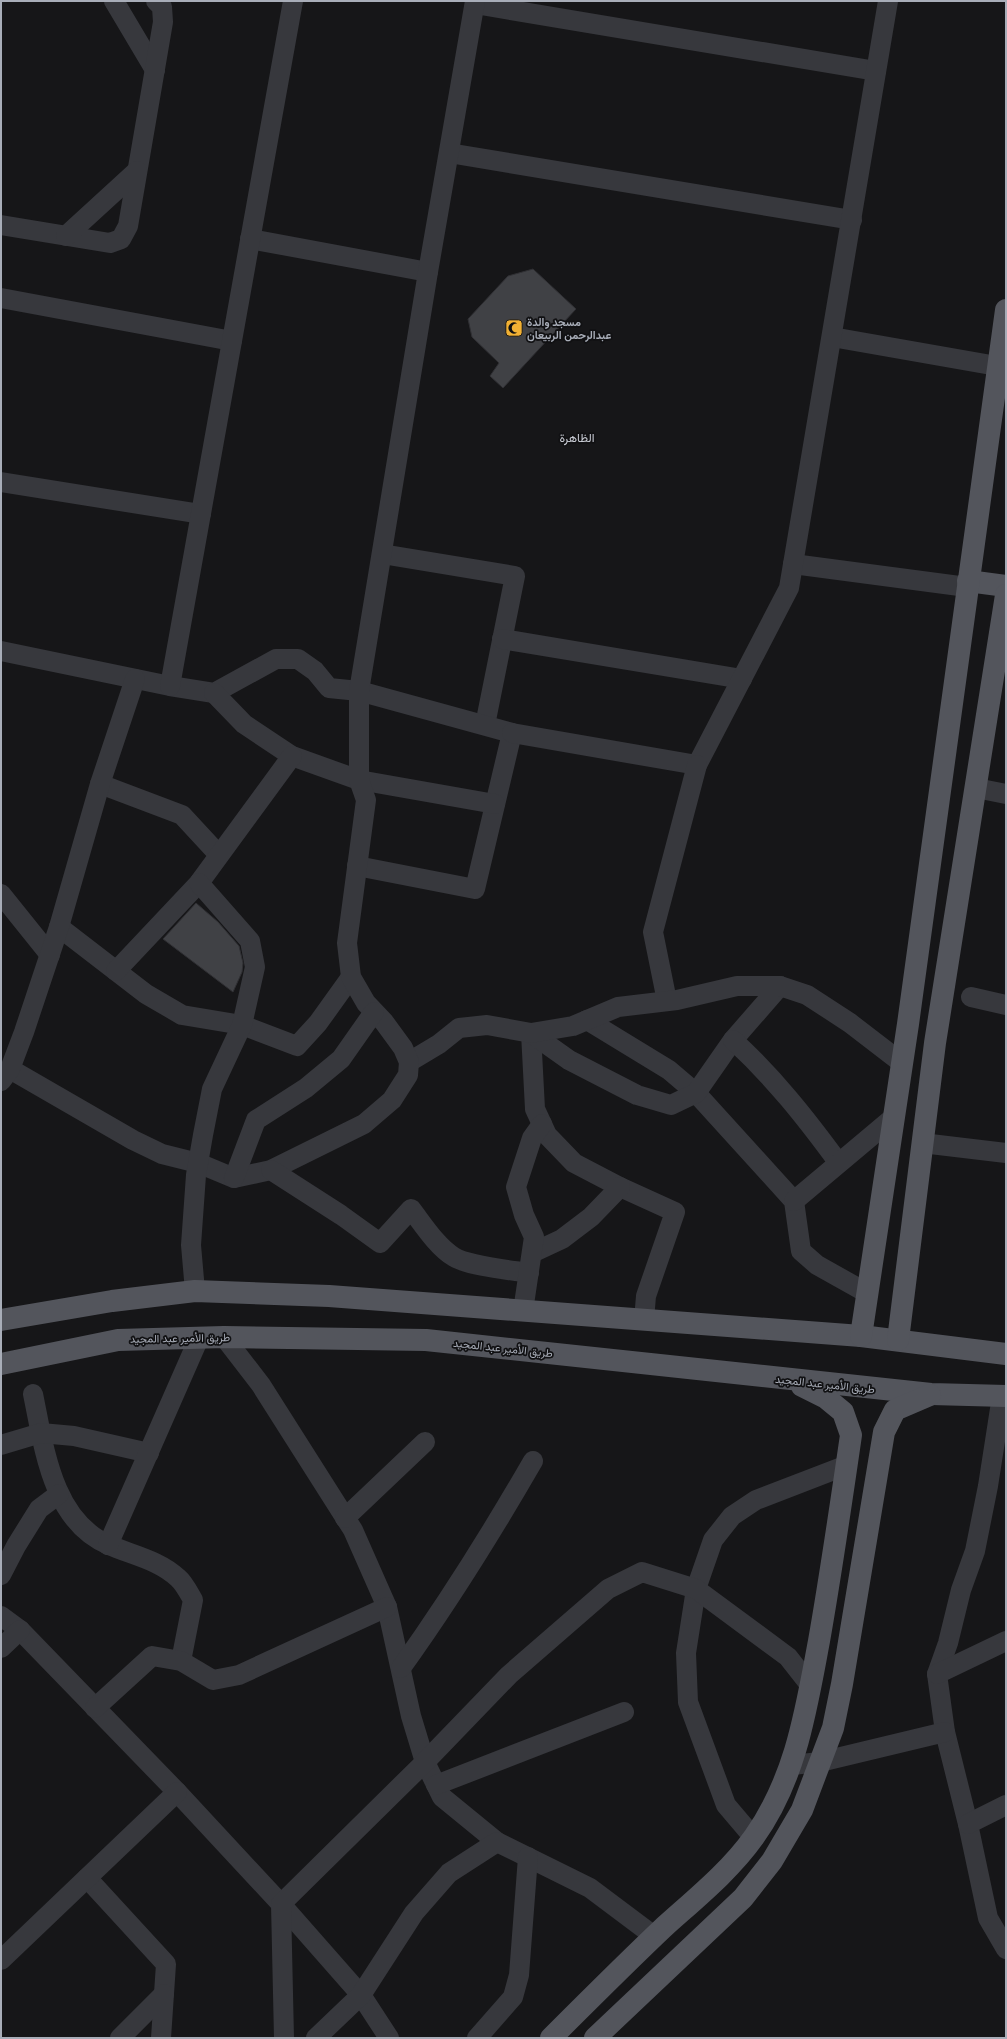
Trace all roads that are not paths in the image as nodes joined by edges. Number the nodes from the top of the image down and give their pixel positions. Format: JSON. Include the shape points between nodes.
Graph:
{"nodes":[{"id":1,"x":114,"y":1,"type":"edge"},
{"id":2,"x":156,"y":1,"type":"edge"},
{"id":3,"x":293,"y":1,"type":"edge"},
{"id":4,"x":888,"y":1,"type":"edge"},
{"id":5,"x":475,"y":3,"type":"edge"},
{"id":6,"x":155,"y":70,"type":"junction"},
{"id":7,"x":876,"y":71,"type":"junction"},
{"id":8,"x":449,"y":153,"type":"junction"},
{"id":9,"x":138,"y":171,"type":"junction"},
{"id":10,"x":852,"y":220,"type":"junction"},
{"id":11,"x":1,"y":225,"type":"edge"},
{"id":12,"x":66,"y":236,"type":"junction"},
{"id":13,"x":250,"y":238,"type":"junction"},
{"id":14,"x":428,"y":272,"type":"junction"},
{"id":15,"x":1,"y":298,"type":"edge"},
{"id":16,"x":1006,"y":310,"type":"edge"},
{"id":17,"x":832,"y":338,"type":"junction"},
{"id":18,"x":232,"y":341,"type":"junction"},
{"id":19,"x":997,"y":366,"type":"junction"},
{"id":20,"x":1,"y":482,"type":"edge"},
{"id":21,"x":201,"y":514,"type":"junction"},
{"id":22,"x":382,"y":554,"type":"junction"},
{"id":23,"x":793,"y":564,"type":"junction"},
{"id":24,"x":968,"y":584,"type":"junction"},
{"id":25,"x":1006,"y":586,"type":"edge"},
{"id":26,"x":1006,"y":595,"type":"edge"},
{"id":27,"x":1003,"y":633,"type":"edge"},
{"id":28,"x":502,"y":639,"type":"junction"},
{"id":29,"x":1,"y":652,"type":"edge"},
{"id":30,"x":135,"y":679,"type":"junction"},
{"id":31,"x":742,"y":679,"type":"junction"},
{"id":32,"x":170,"y":686,"type":"junction"},
{"id":33,"x":359,"y":691,"type":"junction"},
{"id":34,"x":214,"y":693,"type":"junction"},
{"id":35,"x":485,"y":725,"type":"junction"},
{"id":36,"x":512,"y":733,"type":"junction"},
{"id":37,"x":292,"y":756,"type":"junction"},
{"id":38,"x":697,"y":765,"type":"junction"},
{"id":39,"x":359,"y":780,"type":"junction"},
{"id":40,"x":100,"y":784,"type":"junction"},
{"id":41,"x":976,"y":788,"type":"junction"},
{"id":42,"x":1006,"y":794,"type":"edge"},
{"id":43,"x":495,"y":804,"type":"junction"},
{"id":44,"x":219,"y":855,"type":"junction"},
{"id":45,"x":357,"y":866,"type":"junction"},
{"id":46,"x":199,"y":883,"type":"junction"},
{"id":47,"x":1,"y":894,"type":"edge"},
{"id":48,"x":59,"y":928,"type":"junction"},
{"id":49,"x":50,"y":955,"type":"junction"},
{"id":50,"x":116,"y":970,"type":"junction"},
{"id":51,"x":351,"y":977,"type":"junction"},
{"id":52,"x":780,"y":986,"type":"junction"},
{"id":53,"x":970,"y":997,"type":"dead end"},
{"id":54,"x":667,"y":1001,"type":"junction"},
{"id":55,"x":1006,"y":1005,"type":"edge"},
{"id":56,"x":374,"y":1012,"type":"junction"},
{"id":57,"x":587,"y":1020,"type":"junction"},
{"id":58,"x":242,"y":1025,"type":"junction"},
{"id":59,"x":531,"y":1032,"type":"junction"},
{"id":60,"x":733,"y":1040,"type":"junction"},
{"id":61,"x":10,"y":1045,"type":"edge"},
{"id":62,"x":409,"y":1062,"type":"junction"},
{"id":63,"x":902,"y":1063,"type":"junction"},
{"id":64,"x":6,"y":1075,"type":"edge"},
{"id":65,"x":696,"y":1094,"type":"junction"},
{"id":66,"x":894,"y":1117,"type":"junction"},
{"id":67,"x":542,"y":1124,"type":"junction"},
{"id":68,"x":922,"y":1143,"type":"junction"},
{"id":69,"x":1006,"y":1153,"type":"edge"},
{"id":70,"x":838,"y":1162,"type":"junction"},
{"id":71,"x":198,"y":1163,"type":"junction"},
{"id":72,"x":271,"y":1170,"type":"junction"},
{"id":73,"x":234,"y":1178,"type":"junction"},
{"id":74,"x":620,"y":1188,"type":"junction"},
{"id":75,"x":794,"y":1201,"type":"junction"},
{"id":76,"x":532,"y":1253,"type":"junction"},
{"id":77,"x":529,"y":1274,"type":"junction"},
{"id":78,"x":194,"y":1291,"type":"junction"},
{"id":79,"x":867,"y":1293,"type":"junction"},
{"id":80,"x":523,"y":1311,"type":"junction"},
{"id":81,"x":1,"y":1320,"type":"edge"},
{"id":82,"x":644,"y":1320,"type":"junction"},
{"id":83,"x":861,"y":1336,"type":"junction"},
{"id":84,"x":224,"y":1337,"type":"junction"},
{"id":85,"x":199,"y":1338,"type":"junction"},
{"id":86,"x":898,"y":1340,"type":"junction"},
{"id":87,"x":1006,"y":1354,"type":"edge"},
{"id":88,"x":1,"y":1364,"type":"edge"},
{"id":89,"x":788,"y":1380,"type":"junction"},
{"id":90,"x":33,"y":1394,"type":"dead end"},
{"id":91,"x":931,"y":1394,"type":"junction"},
{"id":92,"x":1004,"y":1396,"type":"edge"},
{"id":93,"x":41,"y":1433,"type":"junction"},
{"id":94,"x":425,"y":1442,"type":"dead end"},
{"id":95,"x":1,"y":1444,"type":"edge"},
{"id":96,"x":149,"y":1453,"type":"junction"},
{"id":97,"x":533,"y":1461,"type":"dead end"},
{"id":98,"x":847,"y":1465,"type":"junction"},
{"id":99,"x":59,"y":1494,"type":"junction"},
{"id":100,"x":345,"y":1518,"type":"junction"},
{"id":101,"x":108,"y":1545,"type":"junction"},
{"id":102,"x":1,"y":1575,"type":"edge"},
{"id":103,"x":696,"y":1588,"type":"junction"},
{"id":104,"x":387,"y":1607,"type":"junction"},
{"id":105,"x":1,"y":1616,"type":"edge"},
{"id":106,"x":20,"y":1630,"type":"junction"},
{"id":107,"x":1006,"y":1641,"type":"edge"},
{"id":108,"x":1,"y":1648,"type":"edge"},
{"id":109,"x":181,"y":1661,"type":"junction"},
{"id":110,"x":401,"y":1668,"type":"junction"},
{"id":111,"x":937,"y":1674,"type":"junction"},
{"id":112,"x":810,"y":1685,"type":"junction"},
{"id":113,"x":95,"y":1708,"type":"junction"},
{"id":114,"x":624,"y":1712,"type":"dead end"},
{"id":115,"x":945,"y":1732,"type":"junction"},
{"id":116,"x":425,"y":1762,"type":"junction"},
{"id":117,"x":820,"y":1762,"type":"junction"},
{"id":118,"x":792,"y":1765,"type":"junction"},
{"id":119,"x":436,"y":1785,"type":"junction"},
{"id":120,"x":177,"y":1792,"type":"junction"},
{"id":121,"x":1006,"y":1805,"type":"edge"},
{"id":122,"x":968,"y":1824,"type":"junction"},
{"id":123,"x":754,"y":1838,"type":"junction"},
{"id":124,"x":497,"y":1842,"type":"junction"},
{"id":125,"x":528,"y":1857,"type":"junction"},
{"id":126,"x":87,"y":1878,"type":"junction"},
{"id":127,"x":281,"y":1904,"type":"junction"},
{"id":128,"x":654,"y":1936,"type":"junction"},
{"id":129,"x":1006,"y":1948,"type":"edge"},
{"id":130,"x":1,"y":1960,"type":"edge"},
{"id":131,"x":164,"y":1994,"type":"junction"},
{"id":132,"x":361,"y":1995,"type":"junction"},
{"id":133,"x":120,"y":2038,"type":"edge"},
{"id":134,"x":161,"y":2038,"type":"edge"},
{"id":135,"x":284,"y":2038,"type":"edge"},
{"id":136,"x":316,"y":2038,"type":"edge"},
{"id":137,"x":389,"y":2038,"type":"edge"},
{"id":138,"x":477,"y":2038,"type":"edge"},
{"id":139,"x":551,"y":2038,"type":"edge"},
{"id":140,"x":595,"y":2038,"type":"edge"}],
"edges":[{"from":1,"to":6,"type":"street"},
{"from":2,"to":6,"type":"street","via":[[162,7],[163,22]]},
{"from":3,"to":13,"type":"street"},
{"from":4,"to":7,"type":"street"},
{"from":5,"to":7,"type":"street"},
{"from":5,"to":8,"type":"street"},
{"from":6,"to":9,"type":"street"},
{"from":7,"to":10,"type":"street"},
{"from":8,"to":10,"type":"street"},
{"from":8,"to":14,"type":"street"},
{"from":9,"to":12,"type":"street"},
{"from":9,"to":12,"type":"street","via":[[128,226],[121,239],[110,243]]},
{"from":10,"to":17,"type":"street"},
{"from":11,"to":12,"type":"street"},
{"from":13,"to":14,"type":"street"},
{"from":13,"to":18,"type":"street"},
{"from":14,"to":22,"type":"street"},
{"from":15,"to":18,"type":"street"},
{"from":16,"to":19,"type":"main road"},
{"from":17,"to":19,"type":"street"},
{"from":17,"to":23,"type":"street"},
{"from":18,"to":21,"type":"street"},
{"from":19,"to":24,"type":"main road"},
{"from":20,"to":21,"type":"street"},
{"from":21,"to":32,"type":"street"},
{"from":22,"to":28,"type":"street","via":[[516,576]]},
{"from":22,"to":33,"type":"street"},
{"from":23,"to":24,"type":"street"},
{"from":23,"to":31,"type":"street","via":[[789,588]]},
{"from":24,"to":25,"type":"main road"},
{"from":24,"to":63,"type":"main road"},
{"from":26,"to":27,"type":"main road"},
{"from":27,"to":41,"type":"main road"},
{"from":28,"to":31,"type":"street"},
{"from":28,"to":35,"type":"street"},
{"from":29,"to":30,"type":"street"},
{"from":30,"to":32,"type":"street"},
{"from":30,"to":40,"type":"street"},
{"from":31,"to":38,"type":"street"},
{"from":32,"to":34,"type":"street"},
{"from":33,"to":34,"type":"street","via":[[329,688],[315,671],[298,659],[276,659]]},
{"from":33,"to":35,"type":"street"},
{"from":33,"to":39,"type":"street"},
{"from":34,"to":37,"type":"street","via":[[244,724]]},
{"from":35,"to":36,"type":"street"},
{"from":36,"to":38,"type":"street"},
{"from":36,"to":43,"type":"street"},
{"from":37,"to":39,"type":"street"},
{"from":37,"to":44,"type":"street"},
{"from":38,"to":54,"type":"street","via":[[653,932]]},
{"from":39,"to":43,"type":"street"},
{"from":39,"to":45,"type":"street","via":[[366,800]]},
{"from":40,"to":44,"type":"street","via":[[182,815]]},
{"from":40,"to":48,"type":"street"},
{"from":41,"to":42,"type":"street"},
{"from":41,"to":68,"type":"main road","via":[[935,1043]]},
{"from":43,"to":45,"type":"street","via":[[475,889]]},
{"from":44,"to":46,"type":"street"},
{"from":45,"to":51,"type":"street","via":[[347,943]]},
{"from":46,"to":50,"type":"street"},
{"from":46,"to":58,"type":"street","via":[[250,941],[255,967]]},
{"from":47,"to":49,"type":"street"},
{"from":48,"to":49,"type":"street"},
{"from":48,"to":50,"type":"street"},
{"from":49,"to":61,"type":"street"},
{"from":50,"to":58,"type":"street","via":[[146,994],[182,1015]]},
{"from":51,"to":56,"type":"street"},
{"from":51,"to":58,"type":"street","via":[[318,1023],[297,1046]]},
{"from":52,"to":54,"type":"street","via":[[737,986]]},
{"from":52,"to":60,"type":"street"},
{"from":52,"to":63,"type":"street","via":[[807,995],[850,1023]]},
{"from":53,"to":55,"type":"street"},
{"from":54,"to":57,"type":"street","via":[[618,1007]]},
{"from":56,"to":62,"type":"street","via":[[402,1048]]},
{"from":56,"to":73,"type":"street","via":[[341,1058],[306,1088],[256,1120]]},
{"from":57,"to":59,"type":"street","via":[[573,1026]]},
{"from":57,"to":65,"type":"street","via":[[669,1070]]},
{"from":58,"to":71,"type":"street","via":[[212,1089]]},
{"from":59,"to":62,"type":"street","via":[[487,1025],[459,1028]]},
{"from":59,"to":65,"type":"street","via":[[569,1060],[637,1095],[671,1105]]},
{"from":59,"to":67,"type":"street","via":[[535,1109]]},
{"from":60,"to":65,"type":"street"},
{"from":60,"to":70,"type":"street","via":[[763,1068],[796,1105]]},
{"from":61,"to":64,"type":"street"},
{"from":62,"to":72,"type":"street","via":[[408,1075],[392,1100],[364,1124]]},
{"from":63,"to":66,"type":"main road"},
{"from":64,"to":71,"type":"street","via":[[162,1154]]},
{"from":65,"to":75,"type":"street"},
{"from":66,"to":70,"type":"street"},
{"from":66,"to":79,"type":"main road"},
{"from":67,"to":74,"type":"street","via":[[547,1135],[574,1163]]},
{"from":67,"to":76,"type":"street","via":[[532,1138],[516,1187],[534,1237]]},
{"from":68,"to":69,"type":"street"},
{"from":68,"to":86,"type":"main road"},
{"from":70,"to":75,"type":"street"},
{"from":71,"to":73,"type":"street"},
{"from":71,"to":78,"type":"street","via":[[191,1245]]},
{"from":72,"to":73,"type":"street"},
{"from":72,"to":77,"type":"street","via":[[380,1243],[411,1208],[434,1239],[454,1257]]},
{"from":74,"to":76,"type":"street","via":[[591,1217],[562,1239]]},
{"from":74,"to":82,"type":"street","via":[[675,1212],[646,1296]]},
{"from":75,"to":79,"type":"street","via":[[801,1251],[817,1264]]},
{"from":76,"to":77,"type":"street"},
{"from":77,"to":80,"type":"street"},
{"from":78,"to":80,"type":"main road","via":[[329,1296]]},
{"from":78,"to":81,"type":"main road","via":[[112,1300]]},
{"from":79,"to":83,"type":"main road"},
{"from":80,"to":82,"type":"main road"},
{"from":82,"to":83,"type":"main road"},
{"from":83,"to":86,"type":"main road"},
{"from":84,"to":85,"type":"main road","name":"طريق الأمير عبد المجيد"},
{"from":84,"to":89,"type":"main road","name":"طريق الأمير عبد المجيد","via":[[426,1340]]},
{"from":84,"to":100,"type":"street","via":[[261,1385]]},
{"from":85,"to":88,"type":"main road","name":"طريق الأمير عبد المجيد","via":[[118,1340]]},
{"from":85,"to":96,"type":"street"},
{"from":86,"to":87,"type":"main road"},
{"from":89,"to":91,"type":"main road","name":"طريق الأمير عبد المجيد"},
{"from":89,"to":98,"type":"main road","via":[[826,1398],[843,1412],[851,1435]]},
{"from":90,"to":93,"type":"street"},
{"from":91,"to":92,"type":"main road","name":"طريق الأمير عبد المجيد"},
{"from":91,"to":117,"type":"main road","via":[[895,1410],[884,1432],[842,1684],[833,1728]]},
{"from":92,"to":111,"type":"street","via":[[975,1551]]},
{"from":93,"to":95,"type":"street"},
{"from":93,"to":96,"type":"street","via":[[74,1436]]},
{"from":93,"to":99,"type":"street","via":[[46,1459]]},
{"from":94,"to":100,"type":"street"},
{"from":96,"to":101,"type":"street"},
{"from":97,"to":110,"type":"street","via":[[481,1551]]},
{"from":98,"to":103,"type":"street","via":[[756,1500],[732,1516],[712,1540]]},
{"from":98,"to":112,"type":"main road"},
{"from":99,"to":101,"type":"street","via":[[80,1526]]},
{"from":99,"to":102,"type":"street","via":[[39,1509]]},
{"from":100,"to":104,"type":"street","via":[[353,1530]]},
{"from":101,"to":109,"type":"street","via":[[152,1561],[178,1578],[194,1600]]},
{"from":103,"to":112,"type":"street","via":[[788,1657]]},
{"from":103,"to":116,"type":"street","via":[[642,1572],[608,1590],[509,1675]]},
{"from":103,"to":123,"type":"street","via":[[686,1653],[688,1702],[726,1805]]},
{"from":104,"to":109,"type":"street","via":[[239,1675],[213,1680]]},
{"from":104,"to":110,"type":"street"},
{"from":105,"to":106,"type":"street"},
{"from":106,"to":108,"type":"street"},
{"from":106,"to":113,"type":"street"},
{"from":107,"to":111,"type":"street"},
{"from":109,"to":113,"type":"street","via":[[152,1656]]},
{"from":110,"to":116,"type":"street","via":[[411,1716]]},
{"from":111,"to":115,"type":"street"},
{"from":112,"to":118,"type":"main road","via":[[802,1732]]},
{"from":113,"to":120,"type":"street"},
{"from":114,"to":119,"type":"street"},
{"from":115,"to":117,"type":"street"},
{"from":115,"to":122,"type":"street"},
{"from":116,"to":119,"type":"street"},
{"from":116,"to":127,"type":"street"},
{"from":117,"to":118,"type":"street"},
{"from":117,"to":140,"type":"main road","via":[[802,1810],[772,1861],[743,1898]]},
{"from":118,"to":123,"type":"main road","via":[[776,1803]]},
{"from":119,"to":124,"type":"street","via":[[442,1797]]},
{"from":120,"to":126,"type":"street"},
{"from":120,"to":127,"type":"street"},
{"from":121,"to":122,"type":"street"},
{"from":122,"to":129,"type":"street","via":[[988,1918]]},
{"from":123,"to":128,"type":"main road","via":[[725,1870]]},
{"from":124,"to":125,"type":"street"},
{"from":124,"to":132,"type":"street","via":[[449,1873],[414,1913]]},
{"from":125,"to":128,"type":"street","via":[[590,1888]]},
{"from":125,"to":138,"type":"street","via":[[519,1975],[513,1997]]},
{"from":126,"to":130,"type":"street"},
{"from":126,"to":131,"type":"street","via":[[166,1964]]},
{"from":127,"to":132,"type":"street"},
{"from":127,"to":135,"type":"street"},
{"from":128,"to":139,"type":"main road"},
{"from":131,"to":133,"type":"street"},
{"from":131,"to":134,"type":"street"},
{"from":132,"to":136,"type":"street"},
{"from":132,"to":137,"type":"street"}]}
